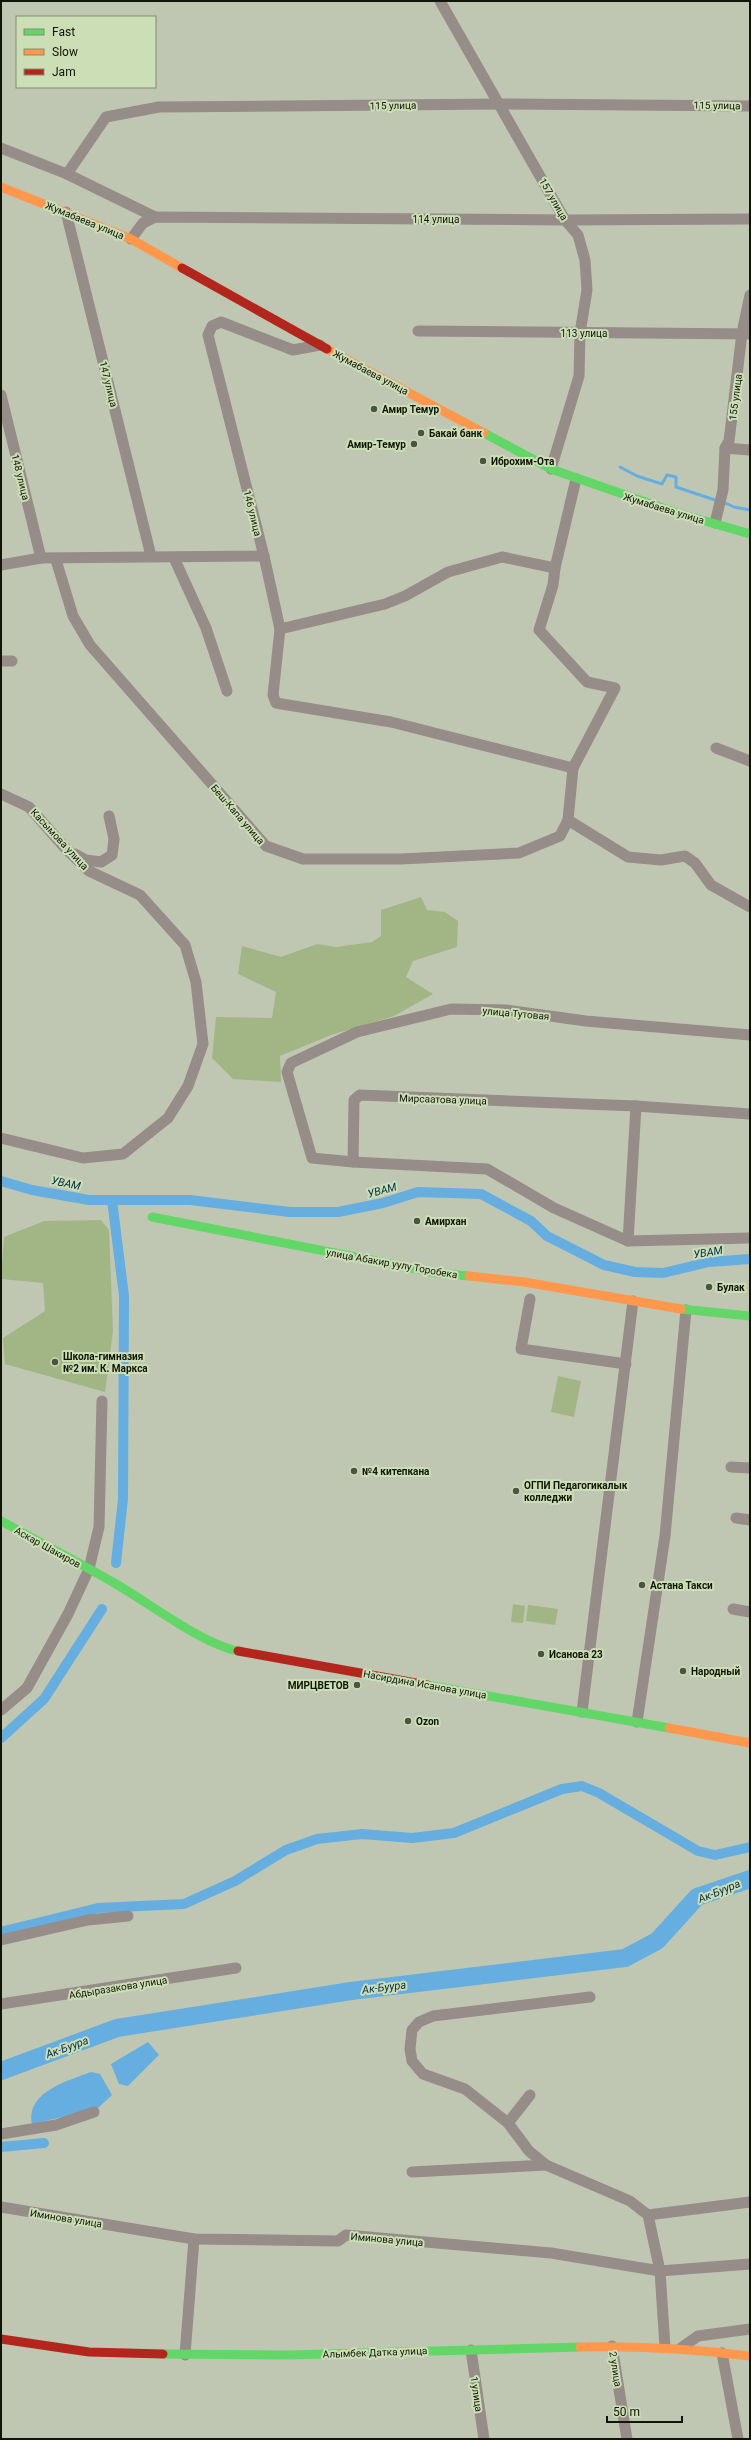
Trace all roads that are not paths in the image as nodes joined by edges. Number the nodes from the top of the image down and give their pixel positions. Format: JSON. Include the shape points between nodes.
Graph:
{"nodes":[{"id":1,"x":440,"y":1,"type":"edge"},
{"id":2,"x":500,"y":104,"type":"junction"},
{"id":3,"x":750,"y":106,"type":"edge"},
{"id":4,"x":1,"y":148,"type":"edge"},
{"id":5,"x":67,"y":174,"type":"junction"},
{"id":6,"x":1,"y":187,"type":"edge"},
{"id":7,"x":66,"y":212,"type":"junction"},
{"id":8,"x":155,"y":217,"type":"junction"},
{"id":9,"x":750,"y":218,"type":"edge"},
{"id":10,"x":565,"y":220,"type":"junction"},
{"id":11,"x":131,"y":238,"type":"junction"},
{"id":12,"x":750,"y":295,"type":"edge"},
{"id":13,"x":418,"y":331,"type":"dead end"},
{"id":14,"x":580,"y":333,"type":"junction"},
{"id":15,"x":746,"y":334,"type":"edge"},
{"id":16,"x":320,"y":345,"type":"junction"},
{"id":17,"x":1,"y":395,"type":"edge"},
{"id":18,"x":725,"y":448,"type":"junction"},
{"id":19,"x":750,"y":450,"type":"edge"},
{"id":20,"x":551,"y":469,"type":"junction"},
{"id":21,"x":576,"y":479,"type":"junction"},
{"id":22,"x":714,"y":523,"type":"junction"},
{"id":23,"x":750,"y":534,"type":"edge"},
{"id":24,"x":151,"y":556,"type":"junction"},
{"id":25,"x":264,"y":556,"type":"junction"},
{"id":26,"x":41,"y":558,"type":"junction"},
{"id":27,"x":174,"y":558,"type":"junction"},
{"id":28,"x":56,"y":560,"type":"junction"},
{"id":29,"x":1,"y":565,"type":"edge"},
{"id":30,"x":555,"y":568,"type":"junction"},
{"id":31,"x":280,"y":629,"type":"junction"},
{"id":32,"x":227,"y":691,"type":"dead end"},
{"id":33,"x":716,"y":748,"type":"dead end"},
{"id":34,"x":750,"y":761,"type":"edge"},
{"id":35,"x":573,"y":768,"type":"junction"},
{"id":36,"x":1,"y":794,"type":"edge"},
{"id":37,"x":109,"y":816,"type":"dead end"},
{"id":38,"x":568,"y":820,"type":"junction"},
{"id":39,"x":66,"y":849,"type":"junction"},
{"id":40,"x":750,"y":907,"type":"edge"},
{"id":41,"x":750,"y":1035,"type":"edge"},
{"id":42,"x":636,"y":1106,"type":"junction"},
{"id":43,"x":750,"y":1114,"type":"edge"},
{"id":44,"x":1,"y":1138,"type":"edge"},
{"id":45,"x":353,"y":1162,"type":"junction"},
{"id":46,"x":152,"y":1217,"type":"dead end"},
{"id":47,"x":750,"y":1238,"type":"edge"},
{"id":48,"x":628,"y":1241,"type":"junction"},
{"id":49,"x":530,"y":1299,"type":"dead end"},
{"id":50,"x":633,"y":1301,"type":"junction"},
{"id":51,"x":686,"y":1310,"type":"junction"},
{"id":52,"x":750,"y":1316,"type":"edge"},
{"id":53,"x":626,"y":1364,"type":"junction"},
{"id":54,"x":102,"y":1401,"type":"dead end"},
{"id":55,"x":731,"y":1467,"type":"dead end"},
{"id":56,"x":750,"y":1468,"type":"edge"},
{"id":57,"x":736,"y":1518,"type":"dead end"},
{"id":58,"x":750,"y":1520,"type":"edge"},
{"id":59,"x":1,"y":1521,"type":"edge"},
{"id":60,"x":92,"y":1571,"type":"junction"},
{"id":61,"x":116,"y":1584,"type":"joint"},
{"id":62,"x":733,"y":1610,"type":"dead end"},
{"id":63,"x":750,"y":1612,"type":"edge"},
{"id":64,"x":1,"y":1710,"type":"edge"},
{"id":65,"x":582,"y":1712,"type":"junction"},
{"id":66,"x":637,"y":1722,"type":"junction"},
{"id":67,"x":750,"y":1743,"type":"edge"},
{"id":68,"x":128,"y":1916,"type":"dead end"},
{"id":69,"x":1,"y":1940,"type":"edge"},
{"id":70,"x":236,"y":1968,"type":"dead end"},
{"id":71,"x":590,"y":1997,"type":"dead end"},
{"id":72,"x":1,"y":2004,"type":"edge"},
{"id":73,"x":530,"y":2095,"type":"dead end"},
{"id":74,"x":94,"y":2112,"type":"dead end"},
{"id":75,"x":508,"y":2123,"type":"junction"},
{"id":76,"x":1,"y":2134,"type":"edge"},
{"id":77,"x":546,"y":2165,"type":"junction"},
{"id":78,"x":412,"y":2172,"type":"dead end"},
{"id":79,"x":750,"y":2202,"type":"edge"},
{"id":80,"x":1,"y":2207,"type":"edge"},
{"id":81,"x":648,"y":2215,"type":"junction"},
{"id":82,"x":194,"y":2239,"type":"junction"},
{"id":83,"x":750,"y":2264,"type":"edge"},
{"id":84,"x":660,"y":2271,"type":"junction"},
{"id":85,"x":750,"y":2329,"type":"edge"},
{"id":86,"x":1,"y":2339,"type":"edge"},
{"id":87,"x":612,"y":2346,"type":"junction"},
{"id":88,"x":665,"y":2347,"type":"junction"},
{"id":89,"x":681,"y":2348,"type":"junction"},
{"id":90,"x":471,"y":2350,"type":"junction"},
{"id":91,"x":722,"y":2353,"type":"junction"},
{"id":92,"x":185,"y":2355,"type":"junction"},
{"id":93,"x":750,"y":2356,"type":"edge"},
{"id":94,"x":484,"y":2439,"type":"edge"},
{"id":95,"x":627,"y":2439,"type":"edge"},
{"id":96,"x":738,"y":2439,"type":"edge"}],
"edges":[{"from":1,"to":2,"type":"street","name":"157 улица"},
{"from":2,"to":3,"type":"street","name":"115 улица"},
{"from":2,"to":5,"type":"street","name":"115 улица","via":[[159,107],[124,112],[106,117]]},
{"from":2,"to":10,"type":"street","name":"157 улица"},
{"from":4,"to":5,"type":"street"},
{"from":5,"to":8,"type":"street"},
{"from":6,"to":7,"type":"main road","name":"Жумабаева улица"},
{"from":7,"to":11,"type":"main road","name":"Жумабаева улица"},
{"from":7,"to":24,"type":"street","name":"147 улица"},
{"from":8,"to":10,"type":"street","name":"114 улица"},
{"from":8,"to":11,"type":"street","via":[[143,223]]},
{"from":9,"to":10,"type":"street","name":"114 улица"},
{"from":10,"to":14,"type":"street","name":"157 улица","via":[[578,235],[585,260],[587,290]]},
{"from":11,"to":16,"type":"main road","name":"Жумабаева улица"},
{"from":12,"to":15,"type":"street","name":"155 улица"},
{"from":13,"to":14,"type":"street","name":"113 улица"},
{"from":14,"to":15,"type":"street","name":"113 улица"},
{"from":14,"to":20,"type":"street","name":"157 улица","via":[[579,376]]},
{"from":15,"to":18,"type":"street","name":"155 улица","via":[[730,441]]},
{"from":16,"to":20,"type":"main road","name":"Жумабаева улица"},
{"from":16,"to":25,"type":"street","name":"146 улица","via":[[293,350],[221,322],[212,326],[208,335]]},
{"from":17,"to":26,"type":"street","name":"148 улица"},
{"from":18,"to":19,"type":"street"},
{"from":18,"to":22,"type":"street","name":"155 улица","via":[[720,503]]},
{"from":20,"to":21,"type":"main road","name":"Жумабаева улица"},
{"from":21,"to":22,"type":"main road","name":"Жумабаева улица"},
{"from":21,"to":30,"type":"street"},
{"from":22,"to":23,"type":"main road","name":"Жумабаева улица"},
{"from":24,"to":27,"type":"street"},
{"from":24,"to":28,"type":"street"},
{"from":25,"to":27,"type":"street"},
{"from":25,"to":31,"type":"street","name":"146 улица"},
{"from":26,"to":28,"type":"street"},
{"from":26,"to":29,"type":"street"},
{"from":27,"to":32,"type":"street","via":[[206,628]]},
{"from":28,"to":38,"type":"street","name":"Беш-Капа улица","via":[[73,616],[90,646],[266,846],[303,859],[401,859],[520,853],[560,836]]},
{"from":30,"to":31,"type":"street","via":[[502,557],[448,572],[386,604]]},
{"from":30,"to":35,"type":"street","via":[[554,585],[539,630],[587,682],[615,688]]},
{"from":31,"to":35,"type":"street","name":"146 улица","via":[[273,695],[276,703],[392,722]]},
{"from":33,"to":34,"type":"street"},
{"from":35,"to":38,"type":"street","name":"Беш-Капа улица"},
{"from":36,"to":39,"type":"street","name":"Касымова улица","via":[[29,807]]},
{"from":37,"to":39,"type":"street","via":[[114,839],[112,855],[101,862],[86,860]]},
{"from":38,"to":40,"type":"street","via":[[628,857],[661,860],[685,856],[695,864],[711,885]]},
{"from":39,"to":44,"type":"street","name":"Касымова улица","via":[[89,871],[140,896],[185,944],[196,982],[203,1044],[188,1086],[168,1118],[123,1154],[83,1158]]},
{"from":41,"to":45,"type":"street","name":"улица Тутовая","via":[[586,1021],[506,1010],[451,1009],[357,1032],[291,1063],[286,1072],[312,1158]]},
{"from":42,"to":43,"type":"street","name":"Мирсаатова улица"},
{"from":42,"to":45,"type":"street","name":"Мирсаатова улица","via":[[360,1095],[354,1100]]},
{"from":42,"to":48,"type":"street"},
{"from":45,"to":48,"type":"street","via":[[487,1169],[554,1208]]},
{"from":46,"to":50,"type":"main road","name":"улица Абакир уулу Торобека","via":[[437,1273],[524,1282]]},
{"from":47,"to":48,"type":"street"},
{"from":49,"to":53,"type":"street","via":[[521,1349]]},
{"from":50,"to":51,"type":"main road","name":"улица Абакир уулу Торобека"},
{"from":50,"to":53,"type":"street"},
{"from":51,"to":52,"type":"main road","name":"улица Абакир уулу Торобека"},
{"from":51,"to":66,"type":"street","via":[[665,1536]]},
{"from":53,"to":65,"type":"street","via":[[614,1442]]},
{"from":54,"to":60,"type":"street","via":[[99,1527]]},
{"from":55,"to":56,"type":"street"},
{"from":57,"to":58,"type":"street"},
{"from":59,"to":60,"type":"main road","name":"Аскар Шакиров"},
{"from":60,"to":61,"type":"main road","name":"Аскар Шакиров"},
{"from":60,"to":64,"type":"street","via":[[27,1688]]},
{"from":61,"to":65,"type":"main road","name":"Насирдина Исанова улица","via":[[189,1629],[229,1649]]},
{"from":62,"to":63,"type":"street"},
{"from":65,"to":66,"type":"main road","name":"Насирдина Исанова улица"},
{"from":66,"to":67,"type":"main road","name":"Насирдина Исанова улица"},
{"from":68,"to":69,"type":"street","via":[[88,1920]]},
{"from":70,"to":72,"type":"street","name":"Абдыразакова улица"},
{"from":71,"to":75,"type":"street","via":[[433,2016],[419,2022],[412,2030],[412,2061],[423,2074],[466,2089]]},
{"from":73,"to":75,"type":"street"},
{"from":74,"to":76,"type":"street","via":[[56,2125]]},
{"from":75,"to":77,"type":"street","via":[[529,2151]]},
{"from":77,"to":78,"type":"street"},
{"from":77,"to":81,"type":"street","via":[[630,2201]]},
{"from":79,"to":81,"type":"street"},
{"from":80,"to":82,"type":"street","name":"Иминова улица"},
{"from":81,"to":84,"type":"street"},
{"from":82,"to":84,"type":"street","name":"Иминова улица","via":[[338,2241],[346,2235],[551,2253]]},
{"from":82,"to":92,"type":"street"},
{"from":83,"to":84,"type":"street","name":"Иминова улица"},
{"from":84,"to":88,"type":"street"},
{"from":85,"to":89,"type":"street","via":[[698,2336]]},
{"from":86,"to":92,"type":"main road","name":"Алымбек Датка улица","via":[[89,2352]]},
{"from":87,"to":88,"type":"main road","name":"Алымбек Датка улица"},
{"from":87,"to":90,"type":"main road","name":"Алымбек Датка улица"},
{"from":87,"to":95,"type":"street","name":"2 улица"},
{"from":88,"to":89,"type":"main road","name":"Алымбек Датка улица"},
{"from":89,"to":91,"type":"main road","name":"Алымбек Датка улица"},
{"from":90,"to":92,"type":"main road","name":"Алымбек Датка улица"},
{"from":90,"to":94,"type":"street","name":"1 улица"},
{"from":91,"to":93,"type":"main road","name":"Алымбек Датка улица"},
{"from":91,"to":96,"type":"street"}]}
